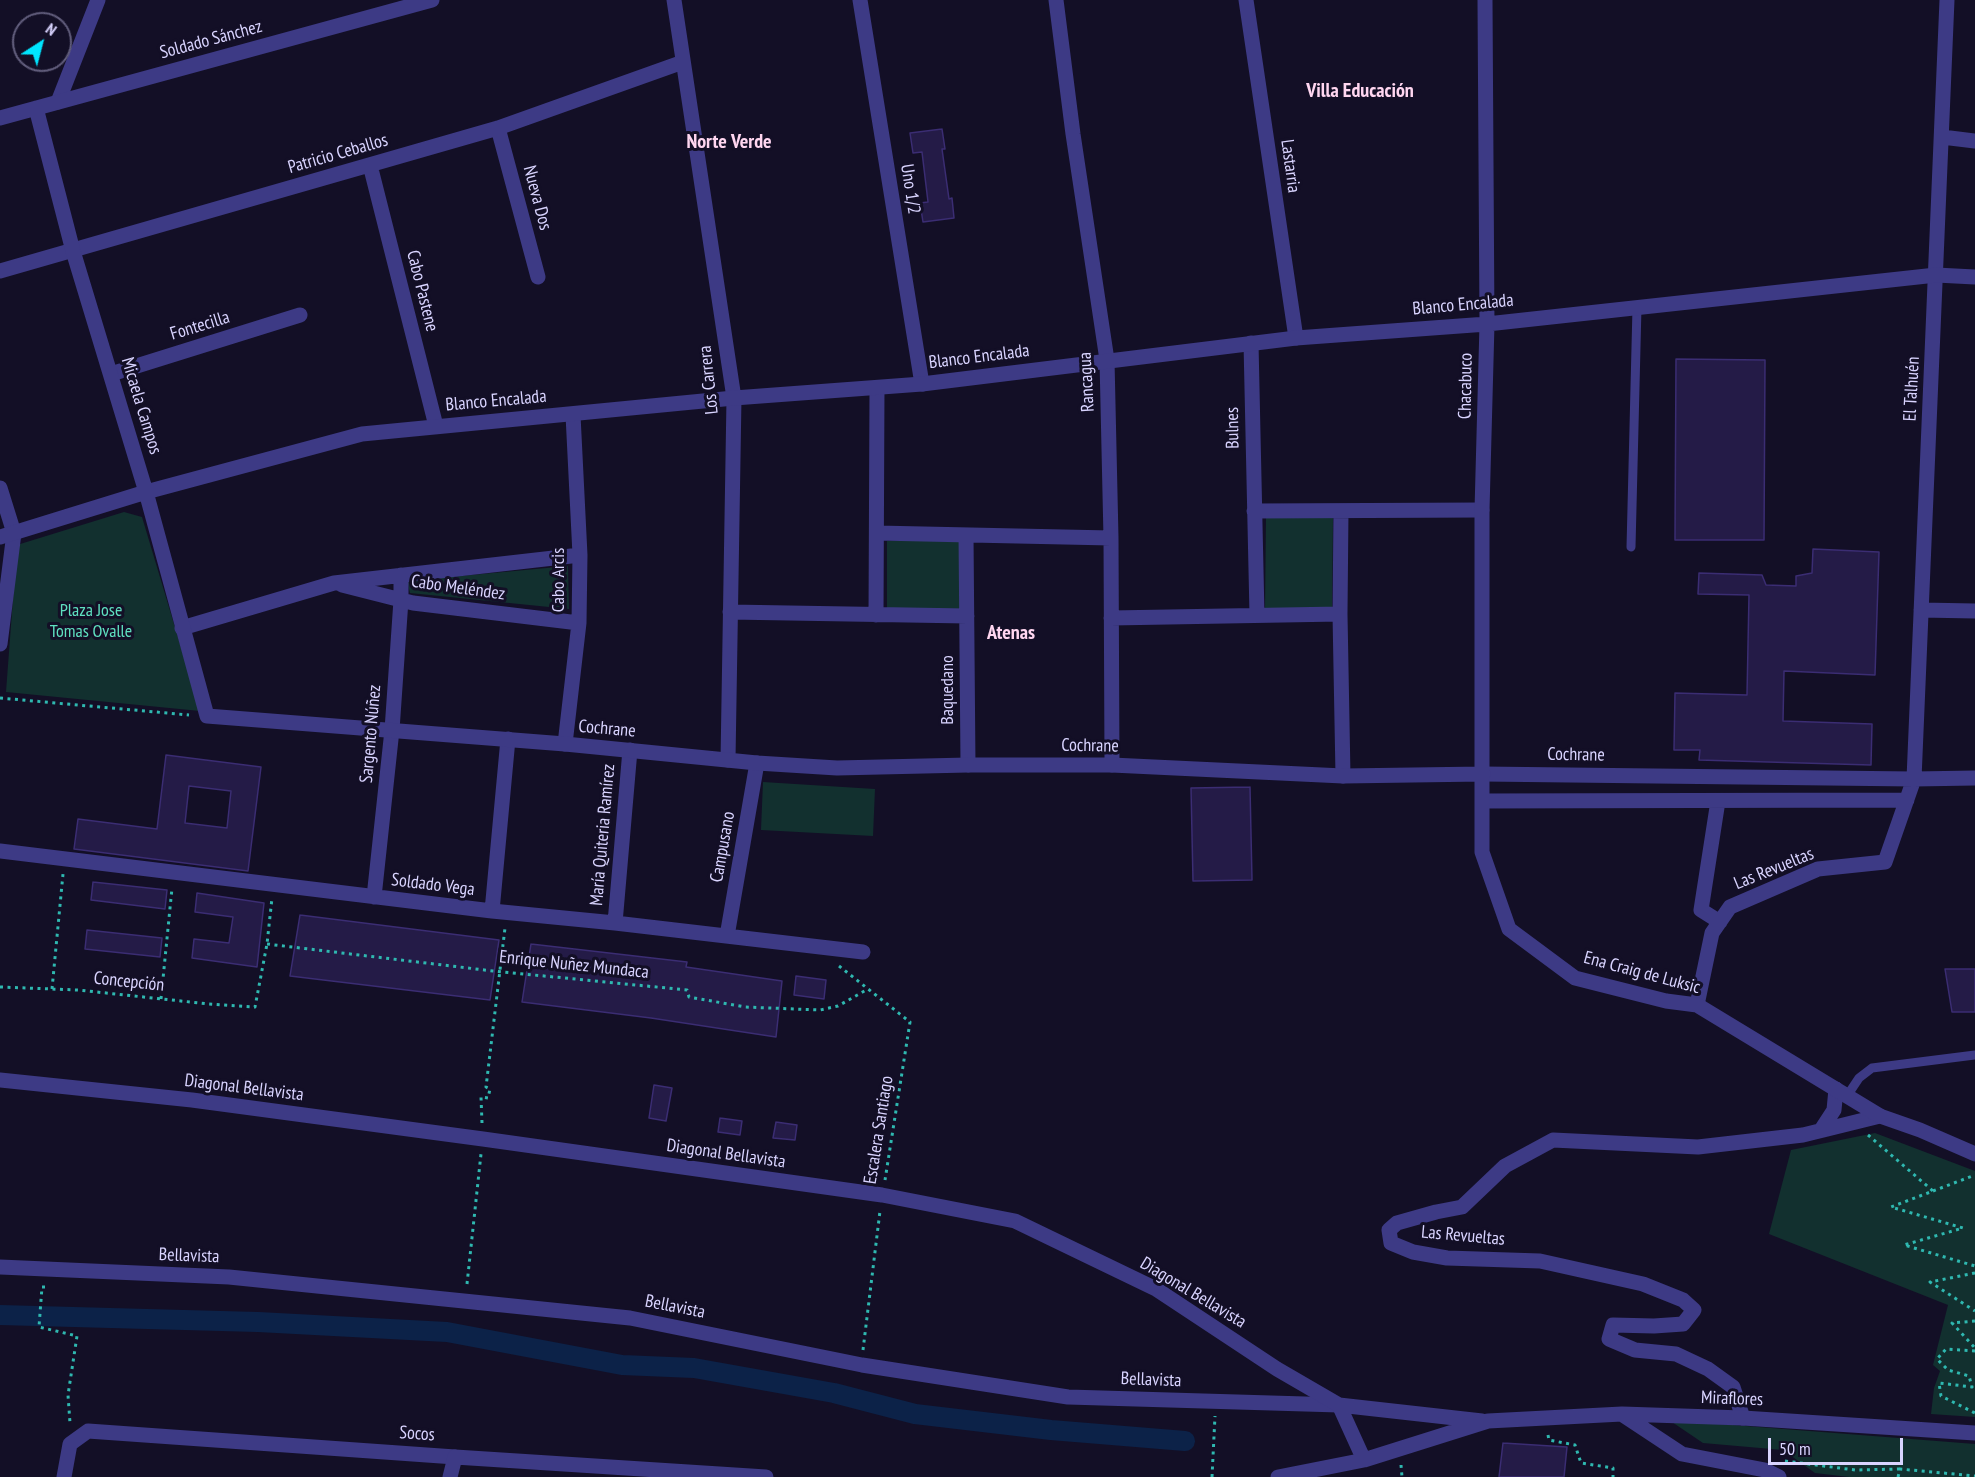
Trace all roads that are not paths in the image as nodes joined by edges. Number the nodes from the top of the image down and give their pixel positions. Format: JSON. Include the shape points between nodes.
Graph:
{"nodes":[{"id":1,"x":98,"y":0,"type":"edge"},
{"id":2,"x":428,"y":0,"type":"edge"},
{"id":3,"x":674,"y":0,"type":"edge"},
{"id":4,"x":860,"y":0,"type":"edge"},
{"id":5,"x":1056,"y":0,"type":"edge"},
{"id":6,"x":1246,"y":0,"type":"edge"},
{"id":7,"x":1485,"y":0,"type":"edge"},
{"id":8,"x":1947,"y":0,"type":"edge"},
{"id":9,"x":683,"y":62,"type":"junction"},
{"id":10,"x":58,"y":102,"type":"junction"},
{"id":11,"x":36,"y":108,"type":"junction"},
{"id":12,"x":0,"y":118,"type":"edge"},
{"id":13,"x":498,"y":128,"type":"junction"},
{"id":14,"x":1942,"y":137,"type":"junction"},
{"id":15,"x":1975,"y":141,"type":"edge"},
{"id":16,"x":370,"y":165,"type":"junction"},
{"id":17,"x":73,"y":251,"type":"junction"},
{"id":18,"x":0,"y":271,"type":"edge"},
{"id":19,"x":1936,"y":275,"type":"junction"},
{"id":20,"x":538,"y":277,"type":"dead end"},
{"id":21,"x":1975,"y":277,"type":"edge"},
{"id":22,"x":1638,"y":307,"type":"junction"},
{"id":23,"x":300,"y":315,"type":"dead end"},
{"id":24,"x":1487,"y":324,"type":"junction"},
{"id":25,"x":1296,"y":338,"type":"junction"},
{"id":26,"x":1251,"y":344,"type":"junction"},
{"id":27,"x":1107,"y":360,"type":"junction"},
{"id":28,"x":111,"y":374,"type":"junction"},
{"id":29,"x":922,"y":384,"type":"junction"},
{"id":30,"x":877,"y":388,"type":"junction"},
{"id":31,"x":734,"y":398,"type":"junction"},
{"id":32,"x":573,"y":415,"type":"junction"},
{"id":33,"x":436,"y":426,"type":"junction"},
{"id":34,"x":0,"y":488,"type":"edge"},
{"id":35,"x":146,"y":492,"type":"junction"},
{"id":36,"x":1482,"y":510,"type":"junction"},
{"id":37,"x":1254,"y":511,"type":"junction"},
{"id":38,"x":1341,"y":511,"type":"junction"},
{"id":39,"x":877,"y":533,"type":"junction"},
{"id":40,"x":7,"y":535,"type":"edge"},
{"id":41,"x":966,"y":535,"type":"junction"},
{"id":42,"x":1111,"y":538,"type":"junction"},
{"id":43,"x":1631,"y":547,"type":"dead end"},
{"id":44,"x":580,"y":555,"type":"junction"},
{"id":45,"x":400,"y":575,"type":"junction"},
{"id":46,"x":334,"y":583,"type":"junction"},
{"id":47,"x":401,"y":600,"type":"junction"},
{"id":48,"x":1921,"y":610,"type":"junction"},
{"id":49,"x":1975,"y":611,"type":"edge"},
{"id":50,"x":730,"y":612,"type":"junction"},
{"id":51,"x":1340,"y":614,"type":"junction"},
{"id":52,"x":876,"y":615,"type":"junction"},
{"id":53,"x":1257,"y":615,"type":"junction"},
{"id":54,"x":967,"y":616,"type":"junction"},
{"id":55,"x":1111,"y":618,"type":"junction"},
{"id":56,"x":579,"y":623,"type":"junction"},
{"id":57,"x":182,"y":628,"type":"junction"},
{"id":58,"x":0,"y":644,"type":"edge"},
{"id":59,"x":207,"y":716,"type":"joint"},
{"id":60,"x":392,"y":730,"type":"junction"},
{"id":61,"x":508,"y":740,"type":"junction"},
{"id":62,"x":565,"y":744,"type":"junction"},
{"id":63,"x":630,"y":750,"type":"junction"},
{"id":64,"x":728,"y":760,"type":"junction"},
{"id":65,"x":757,"y":763,"type":"junction"},
{"id":66,"x":968,"y":765,"type":"junction"},
{"id":67,"x":1112,"y":765,"type":"junction"},
{"id":68,"x":1483,"y":774,"type":"junction"},
{"id":69,"x":1343,"y":776,"type":"junction"},
{"id":70,"x":1975,"y":778,"type":"edge"},
{"id":71,"x":1914,"y":779,"type":"junction"},
{"id":72,"x":1907,"y":800,"type":"junction"},
{"id":73,"x":1483,"y":801,"type":"junction"},
{"id":74,"x":1718,"y":801,"type":"junction"},
{"id":75,"x":0,"y":851,"type":"edge"},
{"id":76,"x":374,"y":897,"type":"junction"},
{"id":77,"x":500,"y":912,"type":"junction"},
{"id":78,"x":1720,"y":922,"type":"junction"},
{"id":79,"x":615,"y":923,"type":"junction"},
{"id":80,"x":727,"y":936,"type":"junction"},
{"id":81,"x":863,"y":952,"type":"dead end"},
{"id":82,"x":1697,"y":1005,"type":"junction"},
{"id":83,"x":1975,"y":1055,"type":"edge"},
{"id":84,"x":0,"y":1080,"type":"edge"},
{"id":85,"x":1842,"y":1093,"type":"junction"},
{"id":86,"x":1880,"y":1116,"type":"junction"},
{"id":87,"x":1821,"y":1130,"type":"junction"},
{"id":88,"x":1975,"y":1154,"type":"edge"},
{"id":89,"x":0,"y":1267,"type":"edge"},
{"id":90,"x":1339,"y":1405,"type":"junction"},
{"id":91,"x":1622,"y":1414,"type":"junction"},
{"id":92,"x":1743,"y":1418,"type":"junction"},
{"id":93,"x":1488,"y":1422,"type":"junction"},
{"id":94,"x":1975,"y":1433,"type":"edge"},
{"id":95,"x":455,"y":1456,"type":"junction"},
{"id":96,"x":1364,"y":1460,"type":"junction"},
{"id":97,"x":64,"y":1477,"type":"edge"},
{"id":98,"x":450,"y":1477,"type":"edge"},
{"id":99,"x":766,"y":1477,"type":"edge"},
{"id":100,"x":1278,"y":1477,"type":"edge"},
{"id":101,"x":1779,"y":1477,"type":"edge"}],
"edges":[{"from":1,"to":10,"type":"street"},
{"from":2,"to":10,"type":"street","name":"Soldado Sánchez"},
{"from":3,"to":9,"type":"street","name":"Los Carrera"},
{"from":4,"to":29,"type":"street","name":"Uno 1/2"},
{"from":5,"to":27,"type":"street","name":"Rancagua"},
{"from":6,"to":25,"type":"street","name":"Lastarria"},
{"from":7,"to":24,"type":"street","name":"Chacabuco"},
{"from":8,"to":14,"type":"street","name":"El Talhuén"},
{"from":9,"to":13,"type":"street","name":"Patricio Ceballos"},
{"from":9,"to":31,"type":"street","name":"Los Carrera"},
{"from":10,"to":11,"type":"street","name":"Soldado Sánchez"},
{"from":11,"to":12,"type":"street","name":"Soldado Sánchez"},
{"from":11,"to":17,"type":"street","name":"Micaela Campos"},
{"from":13,"to":16,"type":"street","name":"Patricio Ceballos"},
{"from":13,"to":20,"type":"street","name":"Nueva Dos"},
{"from":14,"to":15,"type":"street"},
{"from":14,"to":19,"type":"street","name":"El Talhuén"},
{"from":16,"to":17,"type":"street","name":"Patricio Ceballos"},
{"from":16,"to":33,"type":"street","name":"Cabo Pastene"},
{"from":17,"to":18,"type":"street","name":"Patricio Ceballos"},
{"from":17,"to":28,"type":"street","name":"Micaela Campos"},
{"from":19,"to":21,"type":"street","name":"Blanco Encalada"},
{"from":19,"to":22,"type":"street","name":"Blanco Encalada"},
{"from":19,"to":48,"type":"street","name":"El Talhuén"},
{"from":22,"to":24,"type":"street","name":"Blanco Encalada"},
{"from":22,"to":43,"type":"lane"},
{"from":23,"to":28,"type":"street","name":"Fontecilla"},
{"from":24,"to":25,"type":"street","name":"Blanco Encalada"},
{"from":24,"to":36,"type":"street","name":"Chacabuco"},
{"from":25,"to":26,"type":"street","name":"Blanco Encalada"},
{"from":26,"to":27,"type":"street","name":"Blanco Encalada"},
{"from":26,"to":37,"type":"street","name":"Bulnes"},
{"from":27,"to":29,"type":"street","name":"Blanco Encalada"},
{"from":27,"to":42,"type":"street","name":"Rancagua"},
{"from":28,"to":35,"type":"street","name":"Micaela Campos"},
{"from":29,"to":30,"type":"street","name":"Blanco Encalada"},
{"from":30,"to":31,"type":"street","name":"Blanco Encalada"},
{"from":30,"to":39,"type":"street"},
{"from":31,"to":32,"type":"street","name":"Blanco Encalada"},
{"from":31,"to":50,"type":"street","name":"Los Carrera"},
{"from":32,"to":33,"type":"street","name":"Blanco Encalada"},
{"from":32,"to":44,"type":"street","name":"Cabo Arcis"},
{"from":33,"to":35,"type":"street","name":"Blanco Encalada","via":[[362,434]]},
{"from":34,"to":40,"type":"street"},
{"from":35,"to":40,"type":"street","name":"Blanco Encalada"},
{"from":35,"to":57,"type":"street","name":"Micaela Campos"},
{"from":36,"to":38,"type":"street"},
{"from":36,"to":68,"type":"street","name":"Chacabuco"},
{"from":37,"to":38,"type":"street"},
{"from":37,"to":53,"type":"street","name":"Bulnes"},
{"from":38,"to":51,"type":"street"},
{"from":39,"to":41,"type":"street"},
{"from":39,"to":52,"type":"street"},
{"from":40,"to":58,"type":"street"},
{"from":41,"to":42,"type":"street"},
{"from":41,"to":54,"type":"street","name":"Baquedano"},
{"from":42,"to":55,"type":"street","name":"Rancagua"},
{"from":44,"to":45,"type":"street","name":"Cabo Meléndez"},
{"from":44,"to":56,"type":"street","name":"Cabo Arcis"},
{"from":45,"to":46,"type":"street","name":"Cabo Meléndez"},
{"from":45,"to":47,"type":"street","name":"Sargento Núñez"},
{"from":46,"to":47,"type":"street","name":"Cabo Meléndez"},
{"from":46,"to":57,"type":"street","name":"Cabo Meléndez"},
{"from":47,"to":56,"type":"street","name":"Cabo Meléndez"},
{"from":47,"to":60,"type":"street","name":"Sargento Núñez"},
{"from":48,"to":49,"type":"street"},
{"from":48,"to":71,"type":"street","name":"El Talhuén"},
{"from":50,"to":52,"type":"street"},
{"from":50,"to":64,"type":"street","name":"Los Carrera"},
{"from":51,"to":53,"type":"street"},
{"from":51,"to":69,"type":"street"},
{"from":52,"to":54,"type":"street"},
{"from":53,"to":55,"type":"street"},
{"from":54,"to":66,"type":"street","name":"Baquedano"},
{"from":55,"to":67,"type":"street","name":"Rancagua"},
{"from":56,"to":62,"type":"street","name":"Cabo Arcis"},
{"from":57,"to":59,"type":"street","name":"Micaela Campos"},
{"from":59,"to":60,"type":"street","name":"Cochrane"},
{"from":60,"to":61,"type":"street","name":"Cochrane"},
{"from":60,"to":76,"type":"street","name":"Sargento Núñez"},
{"from":61,"to":62,"type":"street","name":"Cochrane"},
{"from":61,"to":77,"type":"street"},
{"from":62,"to":63,"type":"street","name":"Cochrane"},
{"from":63,"to":64,"type":"street","name":"Cochrane"},
{"from":63,"to":79,"type":"street","name":"María Quiteria Ramírez"},
{"from":64,"to":65,"type":"street","name":"Cochrane"},
{"from":65,"to":66,"type":"street","name":"Cochrane","via":[[837,768]]},
{"from":65,"to":80,"type":"street","name":"Campusano"},
{"from":66,"to":67,"type":"street","name":"Cochrane"},
{"from":67,"to":69,"type":"street","name":"Cochrane"},
{"from":68,"to":69,"type":"street","name":"Cochrane"},
{"from":68,"to":71,"type":"street","name":"Cochrane"},
{"from":68,"to":73,"type":"street","name":"Ena Craig de Luksic"},
{"from":70,"to":71,"type":"street","name":"Cochrane"},
{"from":71,"to":72,"type":"street","name":"Las Revueltas"},
{"from":72,"to":74,"type":"street"},
{"from":72,"to":78,"type":"street","name":"Las Revueltas","via":[[1886,862],[1818,869],[1730,907]]},
{"from":73,"to":74,"type":"street"},
{"from":73,"to":82,"type":"street","name":"Ena Craig de Luksic","via":[[1482,852],[1509,929],[1575,978]]},
{"from":74,"to":78,"type":"street","via":[[1701,910]]},
{"from":75,"to":76,"type":"street","name":"Soldado Vega"},
{"from":76,"to":77,"type":"street","name":"Soldado Vega"},
{"from":77,"to":79,"type":"street","name":"Soldado Vega"},
{"from":78,"to":82,"type":"street","name":"Las Revueltas","via":[[1712,933]]},
{"from":79,"to":80,"type":"street","name":"Soldado Vega"},
{"from":80,"to":81,"type":"street","name":"Soldado Vega"},
{"from":82,"to":85,"type":"street","name":"Ena Craig de Luksic"},
{"from":83,"to":85,"type":"lane","via":[[1872,1068]]},
{"from":84,"to":90,"type":"street","name":"Diagonal Bellavista","via":[[192,1100],[483,1139],[882,1195],[1015,1221],[1156,1289]]},
{"from":85,"to":86,"type":"street","name":"Ena Craig de Luksic"},
{"from":85,"to":87,"type":"street"},
{"from":86,"to":87,"type":"street","name":"Las Revueltas"},
{"from":86,"to":88,"type":"street","name":"Ena Craig de Luksic"},
{"from":87,"to":92,"type":"street","name":"Las Revueltas","via":[[1766,1141],[1698,1147],[1553,1140],[1505,1166],[1462,1208],[1397,1223],[1389,1230],[1391,1243],[1413,1252],[1540,1261],[1643,1284],[1683,1300],[1694,1310],[1683,1323],[1613,1325],[1609,1339],[1635,1350],[1676,1354],[1708,1369],[1733,1387]]},
{"from":89,"to":90,"type":"street","name":"Bellavista","via":[[229,1277],[630,1318],[862,1365],[1068,1397]]},
{"from":90,"to":93,"type":"street","name":"Miraflores"},
{"from":90,"to":96,"type":"street"},
{"from":91,"to":92,"type":"street","name":"Miraflores"},
{"from":91,"to":93,"type":"street","name":"Miraflores"},
{"from":91,"to":101,"type":"street","via":[[1682,1454],[1765,1470]]},
{"from":92,"to":94,"type":"street","name":"Miraflores"},
{"from":93,"to":96,"type":"street","name":"Miraflores"},
{"from":95,"to":97,"type":"street","name":"Socos","via":[[88,1431],[70,1444]]},
{"from":95,"to":98,"type":"street"},
{"from":95,"to":99,"type":"street","name":"Socos"},
{"from":96,"to":100,"type":"street","name":"Miraflores"}]}
